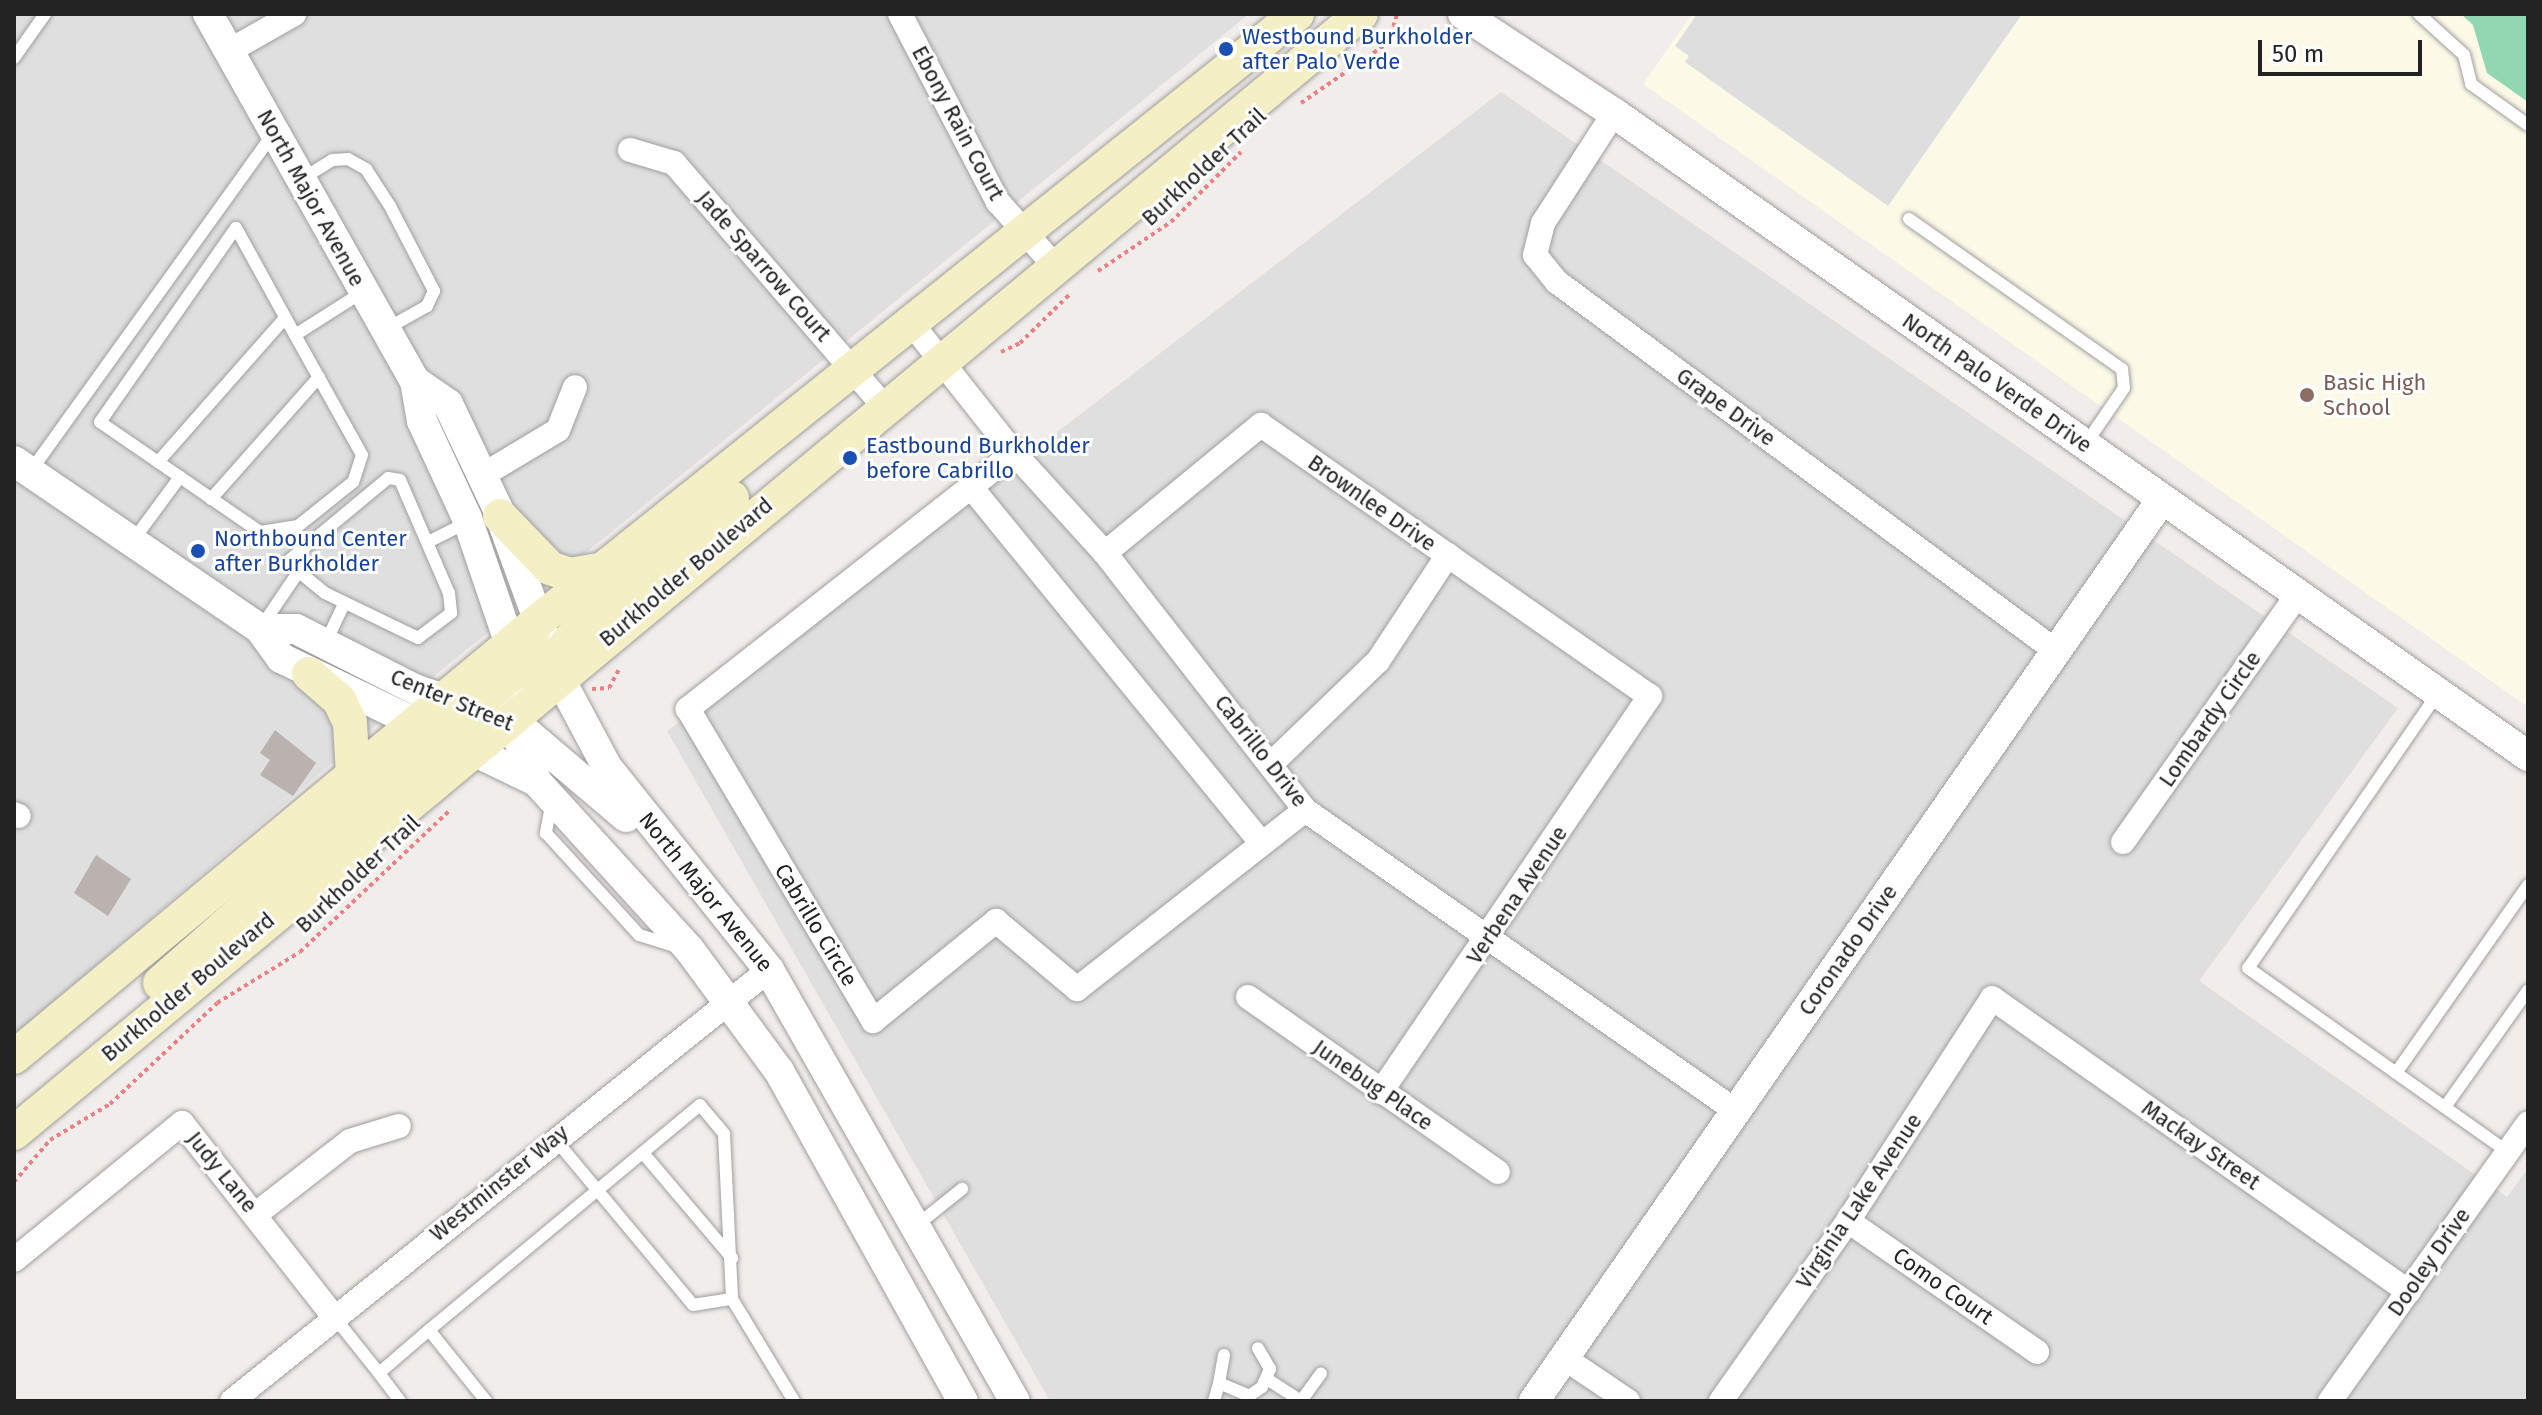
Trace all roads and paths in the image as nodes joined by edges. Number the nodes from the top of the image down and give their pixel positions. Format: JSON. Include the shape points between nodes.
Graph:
{"nodes":[{"id":1,"x":45,"y":14,"type":"edge"},
{"id":2,"x":208,"y":14,"type":"edge"},
{"id":3,"x":294,"y":14,"type":"edge"},
{"id":4,"x":900,"y":14,"type":"edge"},
{"id":5,"x":1297,"y":14,"type":"edge"},
{"id":6,"x":1361,"y":14,"type":"edge"},
{"id":7,"x":1397,"y":14,"type":"edge"},
{"id":8,"x":1463,"y":14,"type":"edge"},
{"id":9,"x":2419,"y":14,"type":"edge"},
{"id":10,"x":229,"y":51,"type":"junction"},
{"id":11,"x":14,"y":58,"type":"edge"},
{"id":12,"x":1289,"y":111,"type":"dead end"},
{"id":13,"x":1614,"y":113,"type":"junction"},
{"id":14,"x":2528,"y":125,"type":"edge"},
{"id":15,"x":274,"y":132,"type":"junction"},
{"id":16,"x":1250,"y":143,"type":"dead end"},
{"id":17,"x":630,"y":150,"type":"dead end"},
{"id":18,"x":301,"y":180,"type":"junction"},
{"id":19,"x":1909,"y":219,"type":"dead end"},
{"id":20,"x":1025,"y":232,"type":"junction"},
{"id":21,"x":1053,"y":264,"type":"junction"},
{"id":22,"x":1094,"y":273,"type":"dead end"},
{"id":23,"x":1083,"y":283,"type":"dead end"},
{"id":24,"x":364,"y":291,"type":"junction"},
{"id":25,"x":285,"y":318,"type":"junction"},
{"id":26,"x":912,"y":324,"type":"junction"},
{"id":27,"x":386,"y":329,"type":"junction"},
{"id":28,"x":295,"y":335,"type":"junction"},
{"id":29,"x":989,"y":355,"type":"dead end"},
{"id":30,"x":942,"y":358,"type":"junction"},
{"id":31,"x":855,"y":371,"type":"junction"},
{"id":32,"x":319,"y":377,"type":"junction"},
{"id":33,"x":415,"y":381,"type":"junction"},
{"id":34,"x":575,"y":387,"type":"dead end"},
{"id":35,"x":883,"y":405,"type":"junction"},
{"id":36,"x":791,"y":423,"type":"junction"},
{"id":37,"x":2085,"y":445,"type":"junction"},
{"id":38,"x":1014,"y":453,"type":"junction"},
{"id":39,"x":158,"y":462,"type":"junction"},
{"id":40,"x":22,"y":467,"type":"edge"},
{"id":41,"x":483,"y":475,"type":"junction"},
{"id":42,"x":180,"y":477,"type":"junction"},
{"id":43,"x":971,"y":487,"type":"junction"},
{"id":44,"x":211,"y":499,"type":"junction"},
{"id":45,"x":2162,"y":499,"type":"junction"},
{"id":46,"x":484,"y":519,"type":"junction"},
{"id":47,"x":132,"y":542,"type":"junction"},
{"id":48,"x":428,"y":542,"type":"junction"},
{"id":49,"x":1105,"y":553,"type":"junction"},
{"id":50,"x":1448,"y":555,"type":"junction"},
{"id":51,"x":606,"y":569,"type":"junction"},
{"id":52,"x":297,"y":574,"type":"junction"},
{"id":53,"x":2297,"y":595,"type":"junction"},
{"id":54,"x":344,"y":604,"type":"junction"},
{"id":55,"x":538,"y":621,"type":"junction"},
{"id":56,"x":260,"y":629,"type":"junction"},
{"id":57,"x":2056,"y":651,"type":"junction"},
{"id":58,"x":317,"y":659,"type":"junction"},
{"id":59,"x":510,"y":660,"type":"junction"},
{"id":60,"x":556,"y":670,"type":"junction"},
{"id":61,"x":2438,"y":693,"type":"junction"},
{"id":62,"x":1650,"y":696,"type":"joint"},
{"id":63,"x":459,"y":704,"type":"junction"},
{"id":64,"x":509,"y":719,"type":"junction"},
{"id":65,"x":427,"y":731,"type":"junction"},
{"id":66,"x":476,"y":750,"type":"junction"},
{"id":67,"x":2528,"y":756,"type":"edge"},
{"id":68,"x":1273,"y":762,"type":"junction"},
{"id":69,"x":353,"y":775,"type":"junction"},
{"id":70,"x":545,"y":790,"type":"junction"},
{"id":71,"x":456,"y":800,"type":"dead end"},
{"id":72,"x":1305,"y":810,"type":"junction"},
{"id":73,"x":1261,"y":842,"type":"junction"},
{"id":74,"x":2123,"y":842,"type":"dead end"},
{"id":75,"x":692,"y":880,"type":"junction"},
{"id":76,"x":2528,"y":885,"type":"edge"},
{"id":77,"x":1487,"y":941,"type":"junction"},
{"id":78,"x":769,"y":970,"type":"junction"},
{"id":79,"x":2528,"y":990,"type":"edge"},
{"id":80,"x":1248,"y":997,"type":"dead end"},
{"id":81,"x":1992,"y":998,"type":"joint"},
{"id":82,"x":729,"y":1000,"type":"junction"},
{"id":83,"x":127,"y":1038,"type":"junction"},
{"id":84,"x":14,"y":1057,"type":"edge"},
{"id":85,"x":2396,"y":1073,"type":"junction"},
{"id":86,"x":1381,"y":1092,"type":"junction"},
{"id":87,"x":2445,"y":1107,"type":"junction"},
{"id":88,"x":1736,"y":1111,"type":"junction"},
{"id":89,"x":2528,"y":1123,"type":"edge"},
{"id":90,"x":399,"y":1126,"type":"dead end"},
{"id":91,"x":14,"y":1133,"type":"edge"},
{"id":92,"x":554,"y":1138,"type":"junction"},
{"id":93,"x":2508,"y":1152,"type":"junction"},
{"id":94,"x":643,"y":1153,"type":"junction"},
{"id":95,"x":1498,"y":1172,"type":"dead end"},
{"id":96,"x":14,"y":1182,"type":"edge"},
{"id":97,"x":599,"y":1189,"type":"junction"},
{"id":98,"x":962,"y":1189,"type":"dead end"},
{"id":99,"x":256,"y":1214,"type":"junction"},
{"id":100,"x":1848,"y":1221,"type":"junction"},
{"id":101,"x":917,"y":1225,"type":"junction"},
{"id":102,"x":732,"y":1258,"type":"junction"},
{"id":103,"x":14,"y":1260,"type":"edge"},
{"id":104,"x":2409,"y":1292,"type":"junction"},
{"id":105,"x":732,"y":1299,"type":"junction"},
{"id":106,"x":335,"y":1318,"type":"junction"},
{"id":107,"x":429,"y":1330,"type":"junction"},
{"id":108,"x":1258,"y":1348,"type":"dead end"},
{"id":109,"x":2037,"y":1352,"type":"dead end"},
{"id":110,"x":1224,"y":1355,"type":"dead end"},
{"id":111,"x":1564,"y":1358,"type":"junction"},
{"id":112,"x":379,"y":1373,"type":"junction"},
{"id":113,"x":1321,"y":1373,"type":"dead end"},
{"id":114,"x":1267,"y":1379,"type":"junction"},
{"id":115,"x":1219,"y":1383,"type":"junction"},
{"id":116,"x":2340,"y":1397,"type":"edge"},
{"id":117,"x":232,"y":1401,"type":"edge"},
{"id":118,"x":400,"y":1401,"type":"edge"},
{"id":119,"x":486,"y":1401,"type":"edge"},
{"id":120,"x":794,"y":1401,"type":"edge"},
{"id":121,"x":963,"y":1401,"type":"edge"},
{"id":122,"x":1015,"y":1401,"type":"edge"},
{"id":123,"x":1214,"y":1401,"type":"edge"},
{"id":124,"x":1301,"y":1401,"type":"edge"},
{"id":125,"x":1534,"y":1401,"type":"edge"},
{"id":126,"x":1628,"y":1401,"type":"edge"},
{"id":127,"x":1721,"y":1401,"type":"edge"}],
"edges":[{"from":1,"to":11,"type":"lane"},
{"from":2,"to":10,"type":"street","name":"North Major Avenue"},
{"from":3,"to":10,"type":"street"},
{"from":4,"to":20,"type":"street","name":"Ebony Rain Court","via":[[998,202]]},
{"from":5,"to":20,"type":"main road"},
{"from":6,"to":21,"type":"main road","name":"Burkholder Boulevard"},
{"from":7,"to":12,"type":"path","name":"Burkholder Trail","via":[[1389,42]]},
{"from":8,"to":13,"type":"street","name":"North Palo Verde Drive"},
{"from":9,"to":14,"type":"lane","via":[[2464,55],[2471,84]]},
{"from":10,"to":15,"type":"street","name":"North Major Avenue"},
{"from":13,"to":37,"type":"street","name":"North Palo Verde Drive"},
{"from":13,"to":57,"type":"street","name":"Grape Drive","via":[[1543,223],[1535,255],[1557,282]]},
{"from":15,"to":18,"type":"street","name":"North Major Avenue"},
{"from":15,"to":40,"type":"lane"},
{"from":16,"to":22,"type":"path","name":"Burkholder Trail","via":[[1171,222]]},
{"from":17,"to":31,"type":"street","name":"Jade Sparrow Court","via":[[674,163]]},
{"from":18,"to":24,"type":"street","name":"North Major Avenue"},
{"from":18,"to":27,"type":"lane","via":[[333,160],[348,159],[366,169],[390,206],[434,291],[427,306]]},
{"from":19,"to":37,"type":"lane","via":[[2122,369],[2124,388]]},
{"from":20,"to":21,"type":"street","name":"Ebony Rain Court"},
{"from":20,"to":26,"type":"main road"},
{"from":21,"to":30,"type":"main road","name":"Burkholder Boulevard"},
{"from":23,"to":29,"type":"path","via":[[1020,343]]},
{"from":24,"to":27,"type":"street","name":"North Major Avenue"},
{"from":24,"to":28,"type":"lane"},
{"from":25,"to":28,"type":"lane"},
{"from":25,"to":39,"type":"lane"},
{"from":25,"to":39,"type":"lane","via":[[236,228],[100,422]]},
{"from":26,"to":30,"type":"street","name":"Cabrillo Drive"},
{"from":26,"to":31,"type":"main road"},
{"from":27,"to":33,"type":"street","name":"North Major Avenue"},
{"from":28,"to":32,"type":"lane"},
{"from":30,"to":35,"type":"main road","name":"Burkholder Boulevard"},
{"from":30,"to":38,"type":"street","name":"Cabrillo Drive"},
{"from":31,"to":35,"type":"street","name":"Jade Sparrow Court"},
{"from":31,"to":36,"type":"main road"},
{"from":32,"to":44,"type":"lane"},
{"from":32,"to":44,"type":"lane","via":[[362,455],[353,482],[298,526],[268,532]]},
{"from":33,"to":41,"type":"street","name":"North Major Avenue","via":[[448,404]]},
{"from":33,"to":46,"type":"street","name":"North Major Avenue","via":[[422,421]]},
{"from":34,"to":41,"type":"street","via":[[558,430]]},
{"from":35,"to":60,"type":"main road","name":"Burkholder Boulevard"},
{"from":36,"to":51,"type":"main road"},
{"from":36,"to":60,"type":"main road","via":[[759,476],[590,615]]},
{"from":37,"to":45,"type":"street","name":"North Palo Verde Drive"},
{"from":38,"to":43,"type":"street","name":"Cabrillo Circle"},
{"from":38,"to":49,"type":"street","name":"Cabrillo Drive"},
{"from":39,"to":42,"type":"lane"},
{"from":40,"to":47,"type":"street","name":"Center Street"},
{"from":41,"to":46,"type":"street","name":"North Major Avenue"},
{"from":42,"to":44,"type":"lane"},
{"from":42,"to":47,"type":"lane"},
{"from":43,"to":73,"type":"street"},
{"from":43,"to":73,"type":"street","name":"Cabrillo Circle","via":[[688,709],[873,1021],[996,921],[1077,989]]},
{"from":45,"to":53,"type":"street","name":"North Palo Verde Drive"},
{"from":45,"to":57,"type":"street","name":"Coronado Drive"},
{"from":46,"to":48,"type":"lane"},
{"from":46,"to":51,"type":"main road","via":[[550,568],[570,575]]},
{"from":46,"to":55,"type":"street","name":"North Major Avenue"},
{"from":46,"to":59,"type":"street","name":"North Major Avenue"},
{"from":47,"to":56,"type":"street","name":"Center Street"},
{"from":48,"to":52,"type":"lane","via":[[400,480],[388,478],[287,562]]},
{"from":48,"to":54,"type":"lane","via":[[451,613],[418,638]]},
{"from":49,"to":50,"type":"street","name":"Brownlee Drive","via":[[1261,425]]},
{"from":49,"to":68,"type":"street","name":"Cabrillo Drive"},
{"from":50,"to":62,"type":"street","name":"Brownlee Drive"},
{"from":50,"to":68,"type":"street","via":[[1378,661]]},
{"from":51,"to":55,"type":"main road"},
{"from":52,"to":54,"type":"lane"},
{"from":52,"to":56,"type":"lane"},
{"from":53,"to":61,"type":"street","name":"North Palo Verde Drive"},
{"from":53,"to":74,"type":"street","name":"Lombardy Circle"},
{"from":54,"to":58,"type":"lane"},
{"from":55,"to":59,"type":"main road"},
{"from":55,"to":60,"type":"street","name":"North Major Avenue"},
{"from":56,"to":58,"type":"street","name":"Center Street","via":[[281,658]]},
{"from":57,"to":88,"type":"street","name":"Coronado Drive"},
{"from":58,"to":63,"type":"street","name":"Center Street"},
{"from":58,"to":65,"type":"street","name":"Center Street"},
{"from":58,"to":69,"type":"main road","via":[[350,723]]},
{"from":59,"to":63,"type":"main road"},
{"from":59,"to":64,"type":"street","name":"North Major Avenue"},
{"from":60,"to":64,"type":"main road","name":"Burkholder Boulevard"},
{"from":60,"to":75,"type":"street","name":"North Major Avenue","via":[[607,767]]},
{"from":61,"to":67,"type":"street","name":"North Palo Verde Drive"},
{"from":61,"to":85,"type":"lane","via":[[2248,968]]},
{"from":62,"to":77,"type":"street","name":"Verbena Avenue"},
{"from":63,"to":64,"type":"street","name":"Center Street"},
{"from":63,"to":65,"type":"main road"},
{"from":64,"to":66,"type":"main road","name":"Burkholder Boulevard"},
{"from":64,"to":70,"type":"street","name":"North Major Avenue"},
{"from":64,"to":75,"type":"street","name":"Center Street","via":[[578,771]]},
{"from":65,"to":66,"type":"street","name":"Center Street"},
{"from":65,"to":69,"type":"main road"},
{"from":65,"to":83,"type":"main road","via":[[162,981]]},
{"from":66,"to":70,"type":"street","name":"Center Street"},
{"from":66,"to":83,"type":"main road","name":"Burkholder Boulevard"},
{"from":68,"to":72,"type":"street","name":"Cabrillo Drive"},
{"from":69,"to":84,"type":"main road"},
{"from":70,"to":82,"type":"street","name":"North Major Avenue"},
{"from":71,"to":96,"type":"path","name":"Burkholder Trail","via":[[300,952],[217,1003],[110,1104],[50,1140]]},
{"from":72,"to":73,"type":"street","name":"Cabrillo Circle"},
{"from":72,"to":77,"type":"street","name":"Cabrillo Drive"},
{"from":75,"to":78,"type":"street","name":"North Major Avenue"},
{"from":76,"to":85,"type":"lane"},
{"from":77,"to":86,"type":"street","name":"Verbena Avenue"},
{"from":77,"to":88,"type":"street","name":"Cabrillo Drive"},
{"from":78,"to":82,"type":"street","name":"Westminster Way"},
{"from":78,"to":101,"type":"street","name":"North Major Avenue"},
{"from":79,"to":87,"type":"lane"},
{"from":80,"to":86,"type":"street","name":"Junebug Place"},
{"from":81,"to":100,"type":"street","name":"Virginia Lake Avenue"},
{"from":81,"to":104,"type":"street","name":"Mackay Street"},
{"from":82,"to":92,"type":"street","name":"Westminster Way"},
{"from":82,"to":121,"type":"street","name":"North Major Avenue","via":[[779,1071]]},
{"from":83,"to":91,"type":"main road","name":"Burkholder Boulevard"},
{"from":85,"to":87,"type":"lane"},
{"from":86,"to":95,"type":"street","name":"Junebug Place"},
{"from":87,"to":93,"type":"lane"},
{"from":88,"to":111,"type":"street","name":"Coronado Drive"},
{"from":89,"to":93,"type":"street","name":"Dooley Drive"},
{"from":90,"to":99,"type":"street","via":[[350,1141]]},
{"from":92,"to":97,"type":"lane"},
{"from":92,"to":106,"type":"street","name":"Westminster Way"},
{"from":93,"to":104,"type":"street","name":"Dooley Drive"},
{"from":94,"to":97,"type":"lane"},
{"from":94,"to":102,"type":"lane"},
{"from":94,"to":102,"type":"lane","via":[[700,1105],[724,1134]]},
{"from":97,"to":105,"type":"lane","via":[[693,1305]]},
{"from":97,"to":107,"type":"lane"},
{"from":98,"to":101,"type":"lane"},
{"from":99,"to":103,"type":"street","name":"Judy Lane","via":[[182,1123]]},
{"from":99,"to":106,"type":"street","name":"Judy Lane"},
{"from":100,"to":109,"type":"street","name":"Como Court"},
{"from":100,"to":127,"type":"street","name":"Virginia Lake Avenue"},
{"from":101,"to":122,"type":"street","name":"North Major Avenue"},
{"from":102,"to":105,"type":"lane"},
{"from":104,"to":116,"type":"street","name":"Dooley Drive"},
{"from":105,"to":120,"type":"lane"},
{"from":106,"to":112,"type":"lane"},
{"from":106,"to":117,"type":"street","name":"Westminster Way"},
{"from":107,"to":112,"type":"lane"},
{"from":107,"to":119,"type":"lane"},
{"from":108,"to":114,"type":"lane","via":[[1268,1362]]},
{"from":110,"to":115,"type":"lane"},
{"from":111,"to":125,"type":"street","name":"Coronado Drive"},
{"from":111,"to":126,"type":"street"},
{"from":112,"to":118,"type":"lane"},
{"from":113,"to":124,"type":"lane"},
{"from":114,"to":115,"type":"lane","via":[[1249,1396]]},
{"from":114,"to":124,"type":"lane"},
{"from":115,"to":123,"type":"lane"}]}
